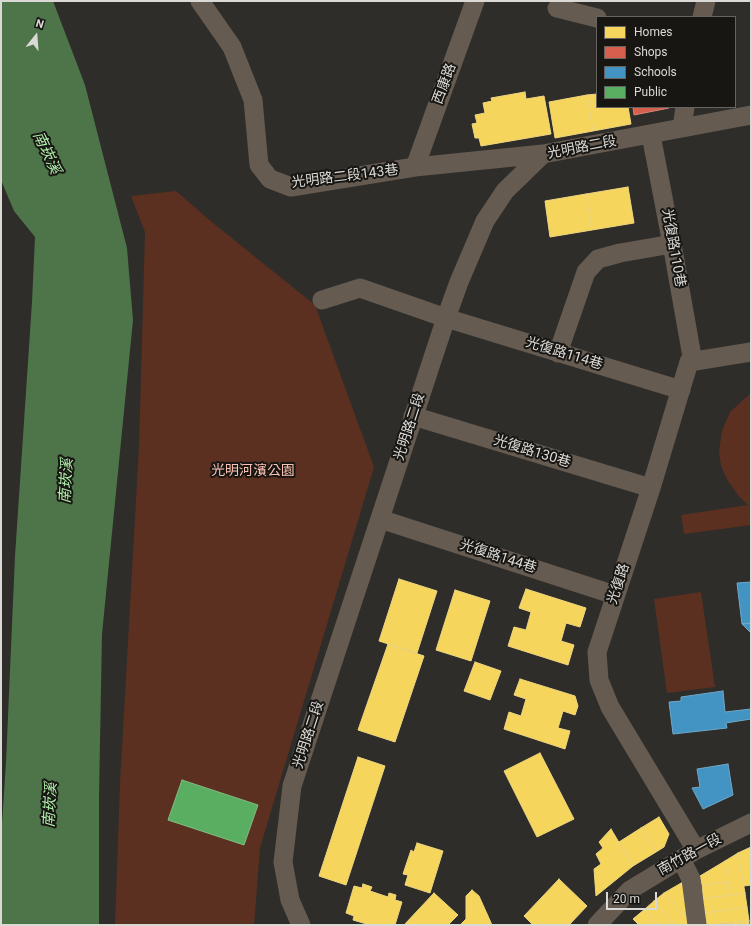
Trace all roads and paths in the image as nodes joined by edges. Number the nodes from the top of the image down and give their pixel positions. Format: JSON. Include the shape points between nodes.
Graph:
{"nodes":[{"id":1,"x":200,"y":1,"type":"edge"},
{"id":2,"x":475,"y":1,"type":"edge"},
{"id":3,"x":706,"y":1,"type":"edge"},
{"id":4,"x":557,"y":8,"type":"dead end"},
{"id":5,"x":702,"y":16,"type":"edge"},
{"id":6,"x":596,"y":18,"type":"edge"},
{"id":7,"x":685,"y":108,"type":"edge"},
{"id":8,"x":751,"y":116,"type":"edge"},
{"id":9,"x":682,"y":128,"type":"junction"},
{"id":10,"x":651,"y":135,"type":"junction"},
{"id":11,"x":543,"y":154,"type":"junction"},
{"id":12,"x":415,"y":167,"type":"junction"},
{"id":13,"x":672,"y":244,"type":"junction"},
{"id":14,"x":322,"y":300,"type":"dead end"},
{"id":15,"x":446,"y":318,"type":"junction"},
{"id":16,"x":751,"y":352,"type":"edge"},
{"id":17,"x":558,"y":353,"type":"junction"},
{"id":18,"x":693,"y":362,"type":"junction"},
{"id":19,"x":681,"y":390,"type":"junction"},
{"id":20,"x":413,"y":416,"type":"junction"},
{"id":21,"x":650,"y":488,"type":"junction"},
{"id":22,"x":380,"y":519,"type":"junction"},
{"id":23,"x":615,"y":595,"type":"junction"},
{"id":24,"x":751,"y":823,"type":"edge"},
{"id":25,"x":688,"y":854,"type":"junction"},
{"id":26,"x":301,"y":925,"type":"edge"},
{"id":27,"x":597,"y":925,"type":"edge"},
{"id":28,"x":697,"y":925,"type":"edge"}],
"edges":[{"from":1,"to":12,"type":"street","name":"光明路二段143巷","via":[[232,47],[253,100],[260,165],[270,179],[291,187]]},
{"from":2,"to":12,"type":"street","name":"西康路"},
{"from":3,"to":5,"type":"street"},
{"from":4,"to":6,"type":"street"},
{"from":7,"to":9,"type":"street"},
{"from":8,"to":9,"type":"street","name":"光明路二段"},
{"from":9,"to":10,"type":"street","name":"光明路二段"},
{"from":10,"to":11,"type":"street","name":"光明路二段"},
{"from":10,"to":13,"type":"street","name":"光復路110巷"},
{"from":11,"to":12,"type":"street","name":"光明路二段143巷"},
{"from":11,"to":15,"type":"street","name":"光明路二段","via":[[505,191],[485,221]]},
{"from":13,"to":17,"type":"street","via":[[598,259],[586,272]]},
{"from":13,"to":18,"type":"street","name":"光復路110巷"},
{"from":14,"to":15,"type":"street","name":"光復路114巷","via":[[360,288]]},
{"from":15,"to":17,"type":"street","name":"光復路114巷"},
{"from":15,"to":20,"type":"street","name":"光明路二段"},
{"from":16,"to":18,"type":"street"},
{"from":17,"to":19,"type":"street","name":"光復路114巷"},
{"from":18,"to":19,"type":"street","name":"光復路","via":[[689,362]]},
{"from":19,"to":21,"type":"street","name":"光復路"},
{"from":20,"to":21,"type":"street","name":"光復路130巷"},
{"from":20,"to":22,"type":"street","name":"光明路二段"},
{"from":21,"to":23,"type":"street","name":"光復路"},
{"from":22,"to":23,"type":"street","name":"光復路144巷"},
{"from":22,"to":26,"type":"street","name":"光明路二段","via":[[292,786],[283,862],[290,900]]},
{"from":23,"to":25,"type":"street","name":"光復路","via":[[597,652],[598,680]]},
{"from":24,"to":25,"type":"street","name":"南竹路一段"},
{"from":25,"to":27,"type":"street","name":"南竹路一段","via":[[630,890]]},
{"from":25,"to":28,"type":"street","name":"光復路"}]}
